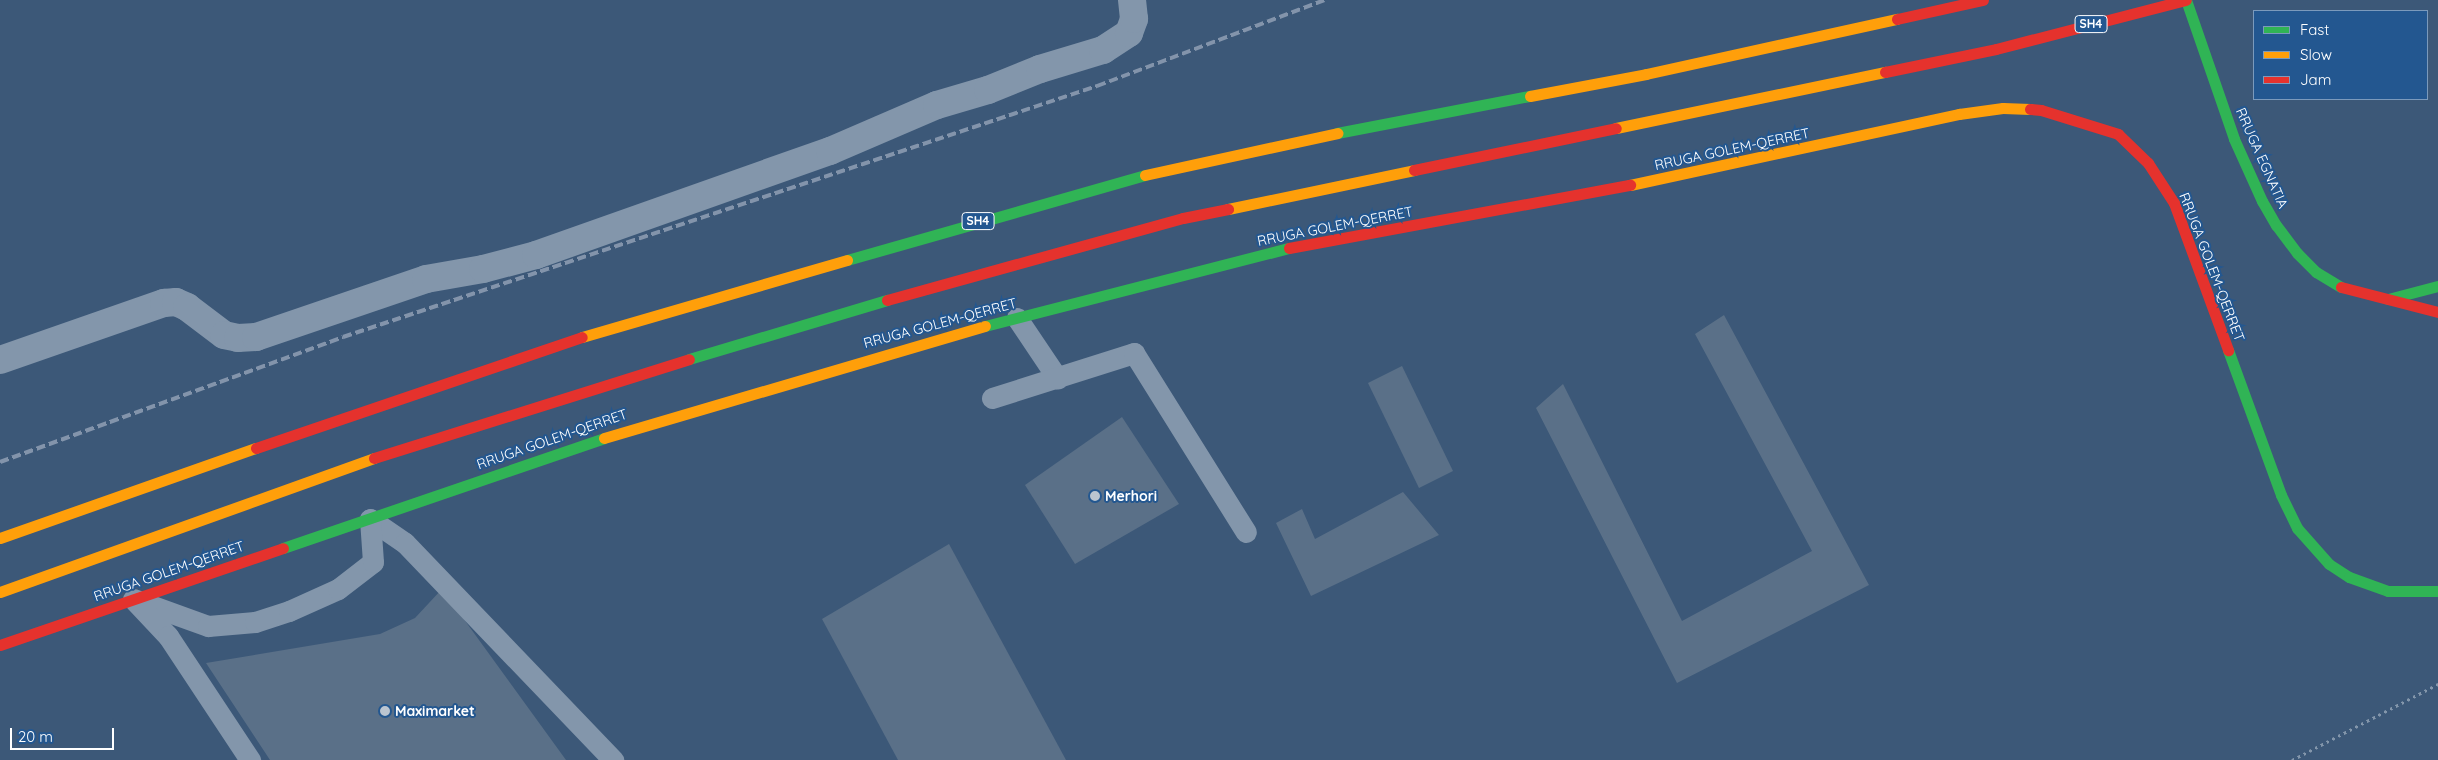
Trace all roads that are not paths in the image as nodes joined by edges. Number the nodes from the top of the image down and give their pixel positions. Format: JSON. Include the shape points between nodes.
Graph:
{"nodes":[{"id":1,"x":1132,"y":0,"type":"edge"},
{"id":2,"x":1983,"y":0,"type":"edge"},
{"id":3,"x":2186,"y":0,"type":"edge"},
{"id":4,"x":2438,"y":286,"type":"edge"},
{"id":5,"x":2387,"y":300,"type":"junction"},
{"id":6,"x":2438,"y":312,"type":"edge"},
{"id":7,"x":1017,"y":318,"type":"junction"},
{"id":8,"x":0,"y":360,"type":"edge"},
{"id":9,"x":1058,"y":379,"type":"junction"},
{"id":10,"x":992,"y":398,"type":"dead end"},
{"id":11,"x":370,"y":519,"type":"junction"},
{"id":12,"x":1246,"y":532,"type":"dead end"},
{"id":13,"x":0,"y":538,"type":"edge"},
{"id":14,"x":2438,"y":591,"type":"edge"},
{"id":15,"x":0,"y":592,"type":"edge"},
{"id":16,"x":134,"y":600,"type":"junction"},
{"id":17,"x":0,"y":645,"type":"edge"},
{"id":18,"x":250,"y":760,"type":"edge"},
{"id":19,"x":613,"y":760,"type":"edge"}],
"edges":[{"from":1,"to":8,"type":"street","via":[[1134,19],[1130,33],[1103,50],[937,105],[830,151],[536,255],[426,279],[256,337],[224,335],[187,307],[176,302],[164,303]]},
{"from":2,"to":13,"type":"main road","number":"SH4","via":[[1646,74],[1385,123],[1079,192],[567,341]]},
{"from":3,"to":5,"type":"main road","name":"RRUGA EGNATIA","via":[[2234,139],[2271,217],[2297,253],[2316,272],[2340,287]]},
{"from":3,"to":15,"type":"main road","number":"SH4","via":[[1996,49],[1183,218],[815,320],[583,391],[371,460]]},
{"from":4,"to":5,"type":"main road","name":"RRUGA EGNATIA"},
{"from":5,"to":6,"type":"main road","name":"RRUGA EGNATIA"},
{"from":7,"to":9,"type":"lane"},
{"from":7,"to":11,"type":"main road","name":"RRUGA GOLEM-QERRET","via":[[639,426]]},
{"from":7,"to":14,"type":"main road","name":"RRUGA GOLEM-QERRET","via":[[1269,252],[1579,196],[1959,114],[2003,108],[2042,110],[2118,134],[2148,164],[2174,203],[2281,495],[2297,528],[2312,547],[2329,564],[2368,585],[2388,591]]},
{"from":9,"to":10,"type":"lane"},
{"from":9,"to":12,"type":"lane","via":[[1134,353]]},
{"from":11,"to":16,"type":"main road","name":"RRUGA GOLEM-QERRET"},
{"from":11,"to":16,"type":"lane","via":[[373,562],[338,589],[289,611],[255,622],[208,626]]},
{"from":11,"to":19,"type":"lane","via":[[405,543]]},
{"from":16,"to":17,"type":"main road","name":"RRUGA GOLEM-QERRET"},
{"from":16,"to":18,"type":"lane","via":[[168,636]]}]}
